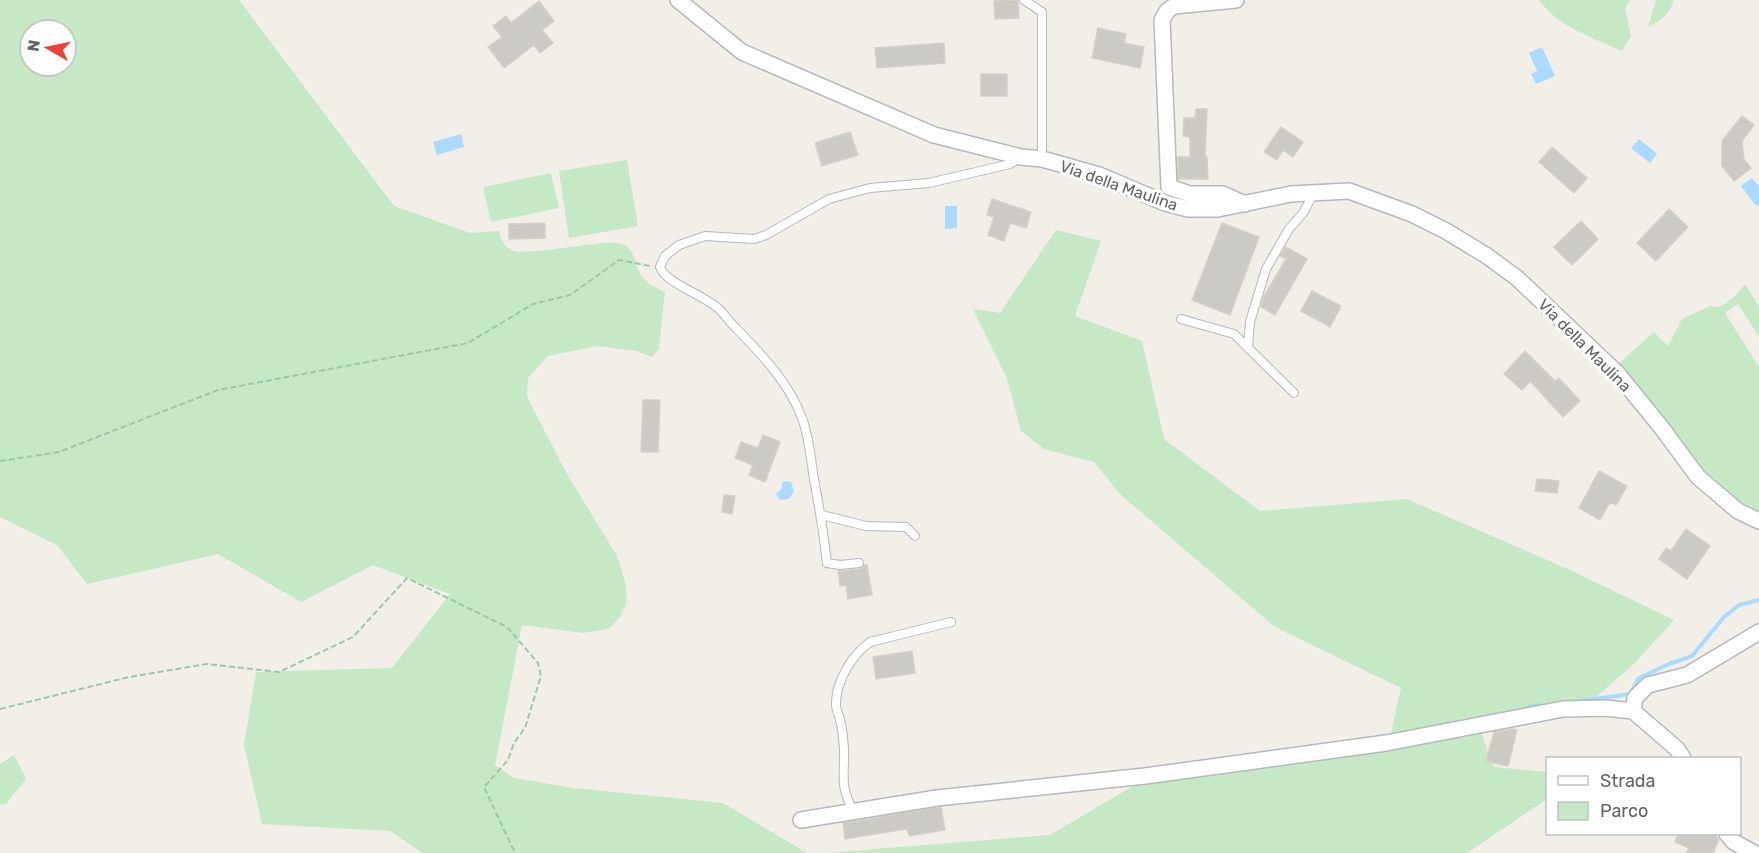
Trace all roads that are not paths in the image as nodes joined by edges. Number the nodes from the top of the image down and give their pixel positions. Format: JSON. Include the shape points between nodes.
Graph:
{"nodes":[{"id":1,"x":678,"y":0,"type":"edge"},
{"id":2,"x":1024,"y":0,"type":"edge"},
{"id":3,"x":1236,"y":0,"type":"edge"},
{"id":4,"x":1021,"y":157,"type":"junction"},
{"id":5,"x":1042,"y":159,"type":"junction"},
{"id":6,"x":1314,"y":192,"type":"junction"},
{"id":7,"x":1245,"y":204,"type":"junction"},
{"id":8,"x":1181,"y":319,"type":"dead end"},
{"id":9,"x":1248,"y":348,"type":"junction"},
{"id":10,"x":1294,"y":393,"type":"dead end"},
{"id":11,"x":822,"y":515,"type":"junction"},
{"id":12,"x":1759,"y":521,"type":"edge"},
{"id":13,"x":915,"y":536,"type":"dead end"},
{"id":14,"x":859,"y":563,"type":"dead end"},
{"id":15,"x":951,"y":622,"type":"dead end"},
{"id":16,"x":1759,"y":632,"type":"edge"},
{"id":17,"x":1633,"y":711,"type":"junction"},
{"id":18,"x":1682,"y":757,"type":"edge"},
{"id":19,"x":854,"y":811,"type":"junction"},
{"id":20,"x":801,"y":820,"type":"dead end"},
{"id":21,"x":1728,"y":835,"type":"edge"},
{"id":22,"x":1754,"y":853,"type":"edge"}],
"edges":[{"from":1,"to":4,"type":"street","name":"Via della Maulina","via":[[742,52],[934,135]]},
{"from":2,"to":5,"type":"lane","via":[[1042,12]]},
{"from":3,"to":7,"type":"street","via":[[1174,6],[1162,20],[1169,187],[1190,194],[1223,194]]},
{"from":4,"to":5,"type":"street","name":"Via della Maulina"},
{"from":4,"to":11,"type":"lane","via":[[1010,164],[929,183],[870,188],[829,199],[766,235],[754,239],[705,236],[679,245],[665,256],[662,272],[719,309],[780,376],[802,417]]},
{"from":5,"to":7,"type":"street","name":"Via della Maulina","via":[[1099,175],[1188,209]]},
{"from":6,"to":7,"type":"street","name":"Via della Maulina"},
{"from":6,"to":9,"type":"lane","via":[[1266,269],[1250,322]]},
{"from":6,"to":12,"type":"street","name":"Via della Maulina","via":[[1349,191],[1412,214],[1487,256],[1617,373],[1698,477],[1738,511]]},
{"from":8,"to":9,"type":"lane","via":[[1234,334]]},
{"from":9,"to":10,"type":"lane"},
{"from":11,"to":13,"type":"lane","via":[[866,526],[906,527]]},
{"from":11,"to":14,"type":"lane","via":[[827,563]]},
{"from":15,"to":19,"type":"lane","via":[[870,642],[851,661],[836,706],[844,749],[843,786]]},
{"from":16,"to":17,"type":"street","via":[[1687,675],[1648,685],[1635,698]]},
{"from":17,"to":18,"type":"street"},
{"from":17,"to":19,"type":"street","via":[[1563,709],[1386,743]]},
{"from":19,"to":20,"type":"street"},
{"from":21,"to":22,"type":"street"}]}
